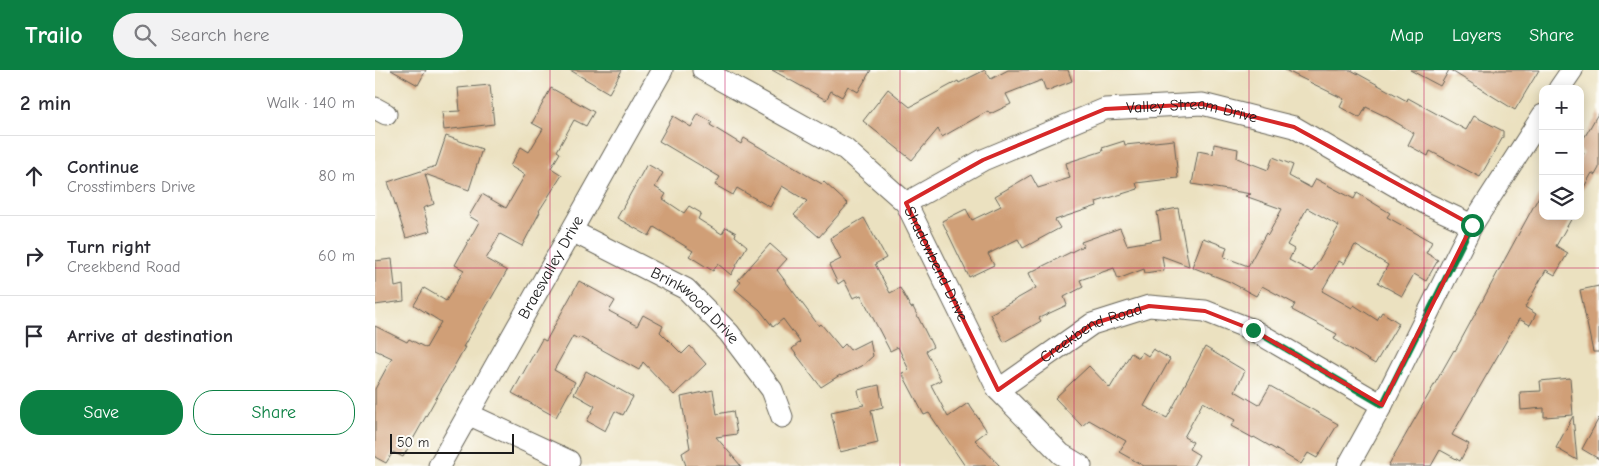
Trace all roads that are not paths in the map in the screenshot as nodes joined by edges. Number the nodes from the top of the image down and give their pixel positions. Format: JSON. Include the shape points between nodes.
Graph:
{"nodes":[{"id":1,"x":662,"y":70,"type":"edge"},
{"id":2,"x":703,"y":70,"type":"edge"},
{"id":3,"x":1571,"y":70,"type":"edge"},
{"id":4,"x":1562,"y":85,"type":"edge"},
{"id":5,"x":1539,"y":121,"type":"edge"},
{"id":6,"x":905,"y":203,"type":"junction"},
{"id":7,"x":1472,"y":225,"type":"junction"},
{"id":8,"x":572,"y":231,"type":"junction"},
{"id":9,"x":998,"y":390,"type":"junction"},
{"id":10,"x":1382,"y":405,"type":"junction"},
{"id":11,"x":468,"y":414,"type":"junction"},
{"id":12,"x":782,"y":417,"type":"dead end"},
{"id":13,"x":569,"y":461,"type":"dead end"},
{"id":14,"x":439,"y":466,"type":"edge"},
{"id":15,"x":1081,"y":466,"type":"edge"},
{"id":16,"x":1348,"y":466,"type":"edge"}],
"edges":[{"from":1,"to":8,"type":"street","name":"Braesvalley Drive"},
{"from":2,"to":6,"type":"street","name":"Shadowbend Drive","via":[[845,149]]},
{"from":3,"to":4,"type":"street"},
{"from":5,"to":7,"type":"street"},
{"from":6,"to":7,"type":"street","name":"Valley Stream Drive","via":[[983,160],[1105,109],[1202,104],[1294,127],[1425,203]]},
{"from":6,"to":9,"type":"street","name":"Shadowbend Drive"},
{"from":7,"to":10,"type":"street"},
{"from":8,"to":11,"type":"street","name":"Braesvalley Drive"},
{"from":8,"to":12,"type":"street","name":"Brinkwood Drive","via":[[687,289],[729,333],[772,390]]},
{"from":9,"to":10,"type":"street","name":"Creekbend Road","via":[[1092,324],[1149,306],[1205,311],[1253,330]]},
{"from":9,"to":15,"type":"street","name":"Shadowbend Drive","via":[[1061,454]]},
{"from":10,"to":16,"type":"street"},
{"from":11,"to":13,"type":"street"},
{"from":11,"to":14,"type":"street","name":"Braesvalley Drive"}]}
